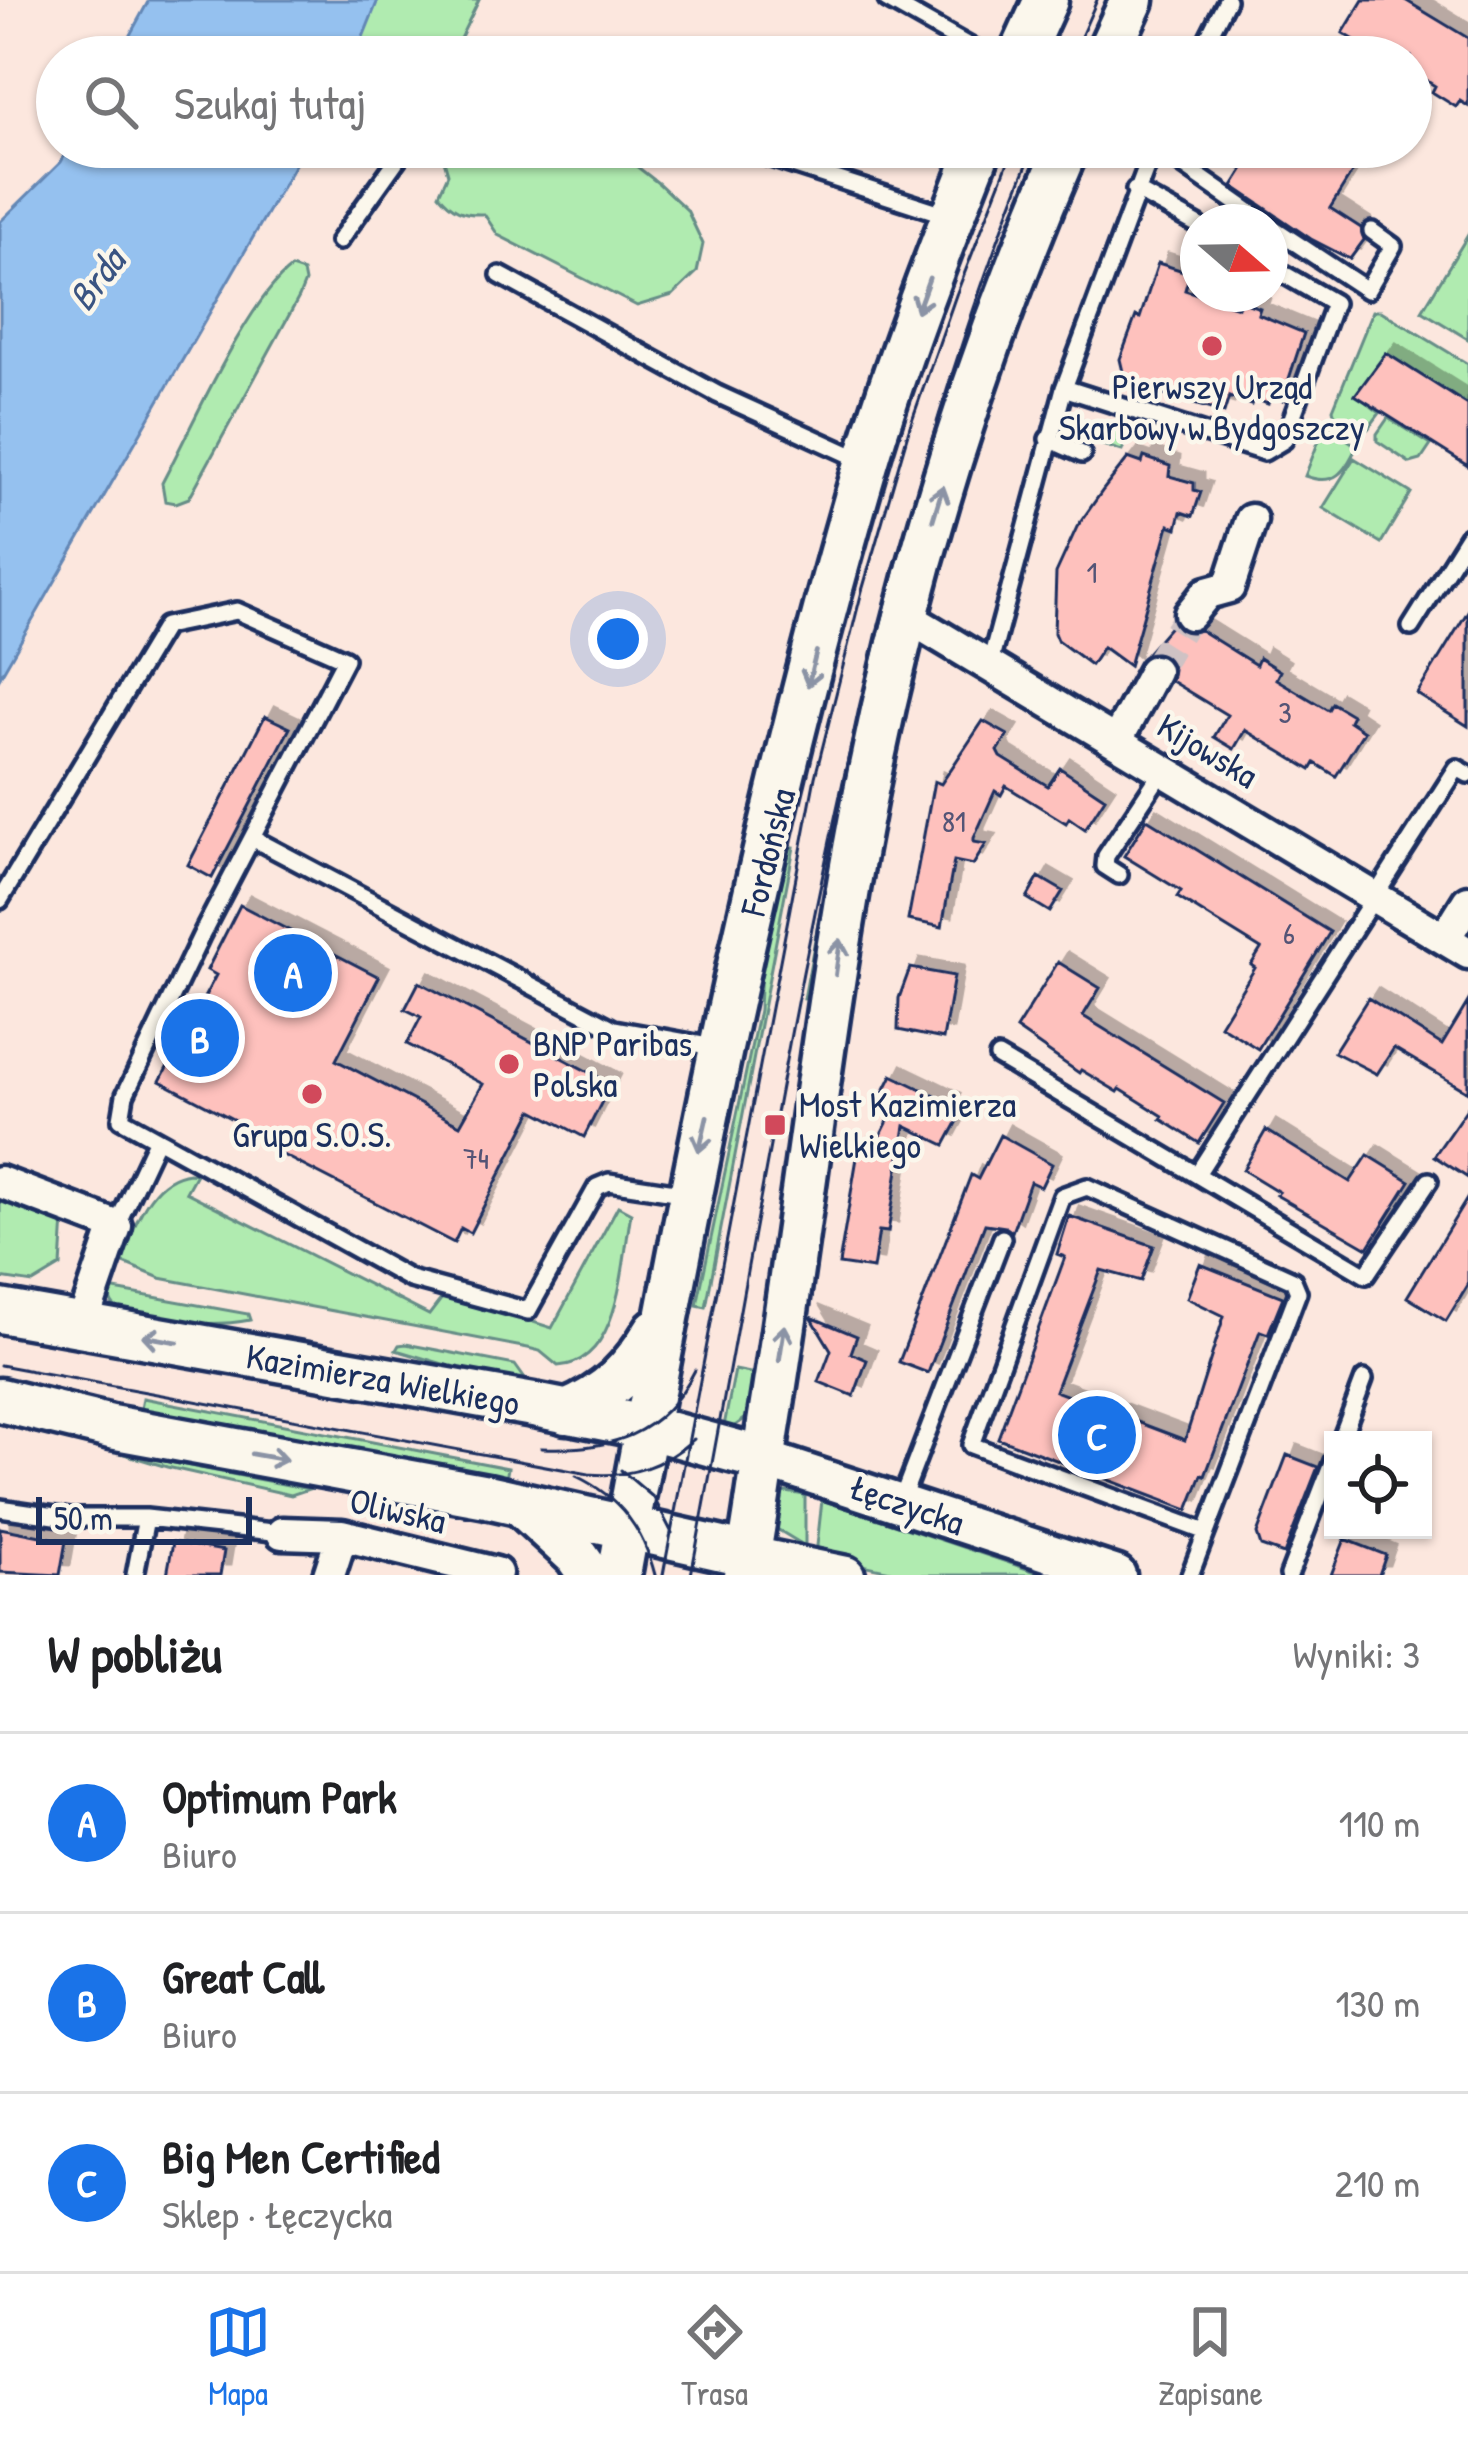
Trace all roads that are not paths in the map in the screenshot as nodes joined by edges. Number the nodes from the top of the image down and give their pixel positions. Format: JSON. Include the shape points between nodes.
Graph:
{"nodes":[{"id":1,"x":887,"y":0,"type":"edge"},
{"id":2,"x":1046,"y":0,"type":"edge"},
{"id":3,"x":1132,"y":0,"type":"edge"},
{"id":4,"x":1227,"y":0,"type":"edge"},
{"id":5,"x":951,"y":36,"type":"edge"},
{"id":6,"x":1030,"y":36,"type":"edge"},
{"id":7,"x":1116,"y":36,"type":"edge"},
{"id":8,"x":1209,"y":36,"type":"edge"},
{"id":9,"x":391,"y":168,"type":"edge"},
{"id":10,"x":801,"y":168,"type":"edge"},
{"id":11,"x":972,"y":168,"type":"edge"},
{"id":12,"x":1059,"y":168,"type":"edge"},
{"id":13,"x":1146,"y":168,"type":"edge"},
{"id":14,"x":1186,"y":168,"type":"edge"},
{"id":15,"x":1135,"y":190,"type":"junction"},
{"id":16,"x":1238,"y":204,"type":"edge"},
{"id":17,"x":1180,"y":215,"type":"edge"},
{"id":18,"x":952,"y":218,"type":"junction"},
{"id":19,"x":1372,"y":231,"type":"dead end"},
{"id":20,"x":1288,"y":238,"type":"edge"},
{"id":21,"x":339,"y":241,"type":"dead end"},
{"id":22,"x":500,"y":275,"type":"dead end"},
{"id":23,"x":1288,"y":276,"type":"edge"},
{"id":24,"x":1064,"y":388,"type":"junction"},
{"id":25,"x":1048,"y":439,"type":"junction"},
{"id":26,"x":1082,"y":454,"type":"dead end"},
{"id":27,"x":866,"y":462,"type":"junction"},
{"id":28,"x":1251,"y":520,"type":"dead end"},
{"id":29,"x":1468,"y":536,"type":"edge"},
{"id":30,"x":1190,"y":614,"type":"tunnel mouth"},
{"id":31,"x":906,"y":616,"type":"junction"},
{"id":32,"x":1411,"y":627,"type":"dead end"},
{"id":33,"x":990,"y":663,"type":"junction"},
{"id":34,"x":1154,"y":671,"type":"tunnel mouth"},
{"id":35,"x":1117,"y":740,"type":"junction"},
{"id":36,"x":1163,"y":770,"type":"junction"},
{"id":37,"x":1468,"y":774,"type":"edge"},
{"id":38,"x":254,"y":839,"type":"junction"},
{"id":39,"x":1119,"y":875,"type":"dead end"},
{"id":40,"x":1374,"y":895,"type":"junction"},
{"id":41,"x":0,"y":900,"type":"edge"},
{"id":42,"x":1468,"y":901,"type":"edge"},
{"id":43,"x":1456,"y":945,"type":"edge"},
{"id":44,"x":722,"y":1048,"type":"junction"},
{"id":45,"x":998,"y":1057,"type":"dead end"},
{"id":46,"x":156,"y":1141,"type":"junction"},
{"id":47,"x":1197,"y":1174,"type":"junction"},
{"id":48,"x":1429,"y":1181,"type":"dead end"},
{"id":49,"x":0,"y":1182,"type":"edge"},
{"id":50,"x":689,"y":1195,"type":"junction"},
{"id":51,"x":116,"y":1226,"type":"junction"},
{"id":52,"x":1002,"y":1238,"type":"dead end"},
{"id":53,"x":668,"y":1310,"type":"junction"},
{"id":54,"x":0,"y":1311,"type":"edge"},
{"id":55,"x":82,"y":1325,"type":"junction"},
{"id":56,"x":1364,"y":1379,"type":"dead end"},
{"id":57,"x":0,"y":1400,"type":"edge"},
{"id":58,"x":566,"y":1412,"type":"junction"},
{"id":59,"x":646,"y":1427,"type":"junction"},
{"id":60,"x":1344,"y":1431,"type":"edge"},
{"id":61,"x":764,"y":1459,"type":"junction"},
{"id":62,"x":1324,"y":1484,"type":"edge"},
{"id":63,"x":901,"y":1501,"type":"junction"},
{"id":64,"x":520,"y":1504,"type":"junction"},
{"id":65,"x":0,"y":1508,"type":"edge"},
{"id":66,"x":146,"y":1518,"type":"junction"},
{"id":67,"x":628,"y":1527,"type":"junction"},
{"id":68,"x":1206,"y":1532,"type":"junction"},
{"id":69,"x":282,"y":1533,"type":"joint"},
{"id":70,"x":342,"y":1535,"type":"junction"},
{"id":71,"x":747,"y":1565,"type":"edge"},
{"id":72,"x":496,"y":1573,"type":"edge"},
{"id":73,"x":135,"y":1575,"type":"edge"},
{"id":74,"x":329,"y":1575,"type":"edge"},
{"id":75,"x":590,"y":1575,"type":"edge"},
{"id":76,"x":619,"y":1575,"type":"edge"},
{"id":77,"x":846,"y":1575,"type":"edge"},
{"id":78,"x":1117,"y":1575,"type":"edge"},
{"id":79,"x":1190,"y":1575,"type":"edge"},
{"id":80,"x":1289,"y":1575,"type":"edge"}],
"edges":[{"from":1,"to":5,"type":"lane"},
{"from":2,"to":6,"type":"main road"},
{"from":3,"to":7,"type":"main road"},
{"from":4,"to":8,"type":"lane"},
{"from":9,"to":21,"type":"lane"},
{"from":10,"to":18,"type":"lane"},
{"from":11,"to":18,"type":"main road","name":"Fordońska"},
{"from":31,"to":12,"type":"main road","one_way":true,"via":[[994,331]]},
{"from":13,"to":15,"type":"lane"},
{"from":14,"to":16,"type":"lane"},
{"from":15,"to":17,"type":"lane"},
{"from":15,"to":24,"type":"lane"},
{"from":18,"to":27,"type":"main road","name":"Fordońska","one_way":true},
{"from":19,"to":20,"type":"lane","via":[[1393,245],[1367,290]]},
{"from":22,"to":27,"type":"lane","via":[[717,394]]},
{"from":23,"to":24,"type":"lane","via":[[1334,302],[1284,440],[1264,452]]},
{"from":24,"to":25,"type":"lane"},
{"from":25,"to":26,"type":"lane"},
{"from":25,"to":33,"type":"lane","via":[[1014,599]]},
{"from":27,"to":44,"type":"main road","name":"Fordońska","one_way":true},
{"from":28,"to":30,"type":"street","via":[[1229,587],[1207,593]]},
{"from":29,"to":32,"type":"lane"},
{"from":31,"to":33,"type":"street","name":"Kijowska"},
{"from":61,"to":31,"type":"main road","one_way":true,"via":[[855,850]]},
{"from":33,"to":35,"type":"street","name":"Kijowska"},
{"from":34,"to":35,"type":"street"},
{"from":35,"to":36,"type":"street","name":"Kijowska"},
{"from":36,"to":39,"type":"lane","via":[[1106,856],[1105,866]]},
{"from":36,"to":40,"type":"street","name":"Kijowska"},
{"from":37,"to":40,"type":"lane","via":[[1457,768]]},
{"from":38,"to":41,"type":"lane","via":[[345,658],[237,611],[165,626]]},
{"from":38,"to":44,"type":"lane","via":[[614,1029]]},
{"from":38,"to":46,"type":"lane","via":[[124,1095],[121,1119]]},
{"from":40,"to":43,"type":"street","name":"Kijowska"},
{"from":40,"to":47,"type":"lane"},
{"from":42,"to":43,"type":"street"},
{"from":44,"to":50,"type":"main road","name":"Fordońska","one_way":true},
{"from":45,"to":47,"type":"lane"},
{"from":46,"to":50,"type":"lane","via":[[410,1279],[528,1312],[597,1186]]},
{"from":46,"to":51,"type":"lane"},
{"from":47,"to":48,"type":"lane","via":[[1366,1275]]},
{"from":49,"to":51,"type":"street"},
{"from":50,"to":53,"type":"main road","name":"Fordońska"},
{"from":51,"to":55,"type":"street"},
{"from":52,"to":63,"type":"lane"},
{"from":53,"to":58,"type":"main road","via":[[613,1387]]},
{"from":53,"to":59,"type":"main road","name":"Fordońska"},
{"from":54,"to":55,"type":"main road","name":"Kazimierza Wielkiego"},
{"from":58,"to":55,"type":"main road","name":"Kazimierza Wielkiego","one_way":true},
{"from":56,"to":60,"type":"lane"},
{"from":57,"to":64,"type":"main road","one_way":true},
{"from":58,"to":59,"type":"main road","name":"Kazimierza Wielkiego"},
{"from":59,"to":61,"type":"main road","name":"Kazimierza Wielkiego"},
{"from":59,"to":67,"type":"main road","name":"Fordońska"},
{"from":61,"to":63,"type":"street","name":"Łęczycka"},
{"from":61,"to":71,"type":"main road"},
{"from":62,"to":80,"type":"lane"},
{"from":63,"to":78,"type":"street","name":"Łęczycka"},
{"from":64,"to":67,"type":"main road"},
{"from":64,"to":75,"type":"main road"},
{"from":65,"to":66,"type":"lane"},
{"from":66,"to":69,"type":"lane"},
{"from":66,"to":73,"type":"lane"},
{"from":67,"to":71,"type":"main road"},
{"from":67,"to":76,"type":"main road","name":"Fordońska"},
{"from":68,"to":68,"type":"lane","via":[[1298,1292],[1293,1280],[1087,1186],[1062,1196],[970,1445]]},
{"from":68,"to":79,"type":"lane"},
{"from":69,"to":70,"type":"street","name":"Oliwska"},
{"from":70,"to":72,"type":"street","name":"Oliwska"},
{"from":70,"to":74,"type":"street"},
{"from":71,"to":77,"type":"street"}]}
